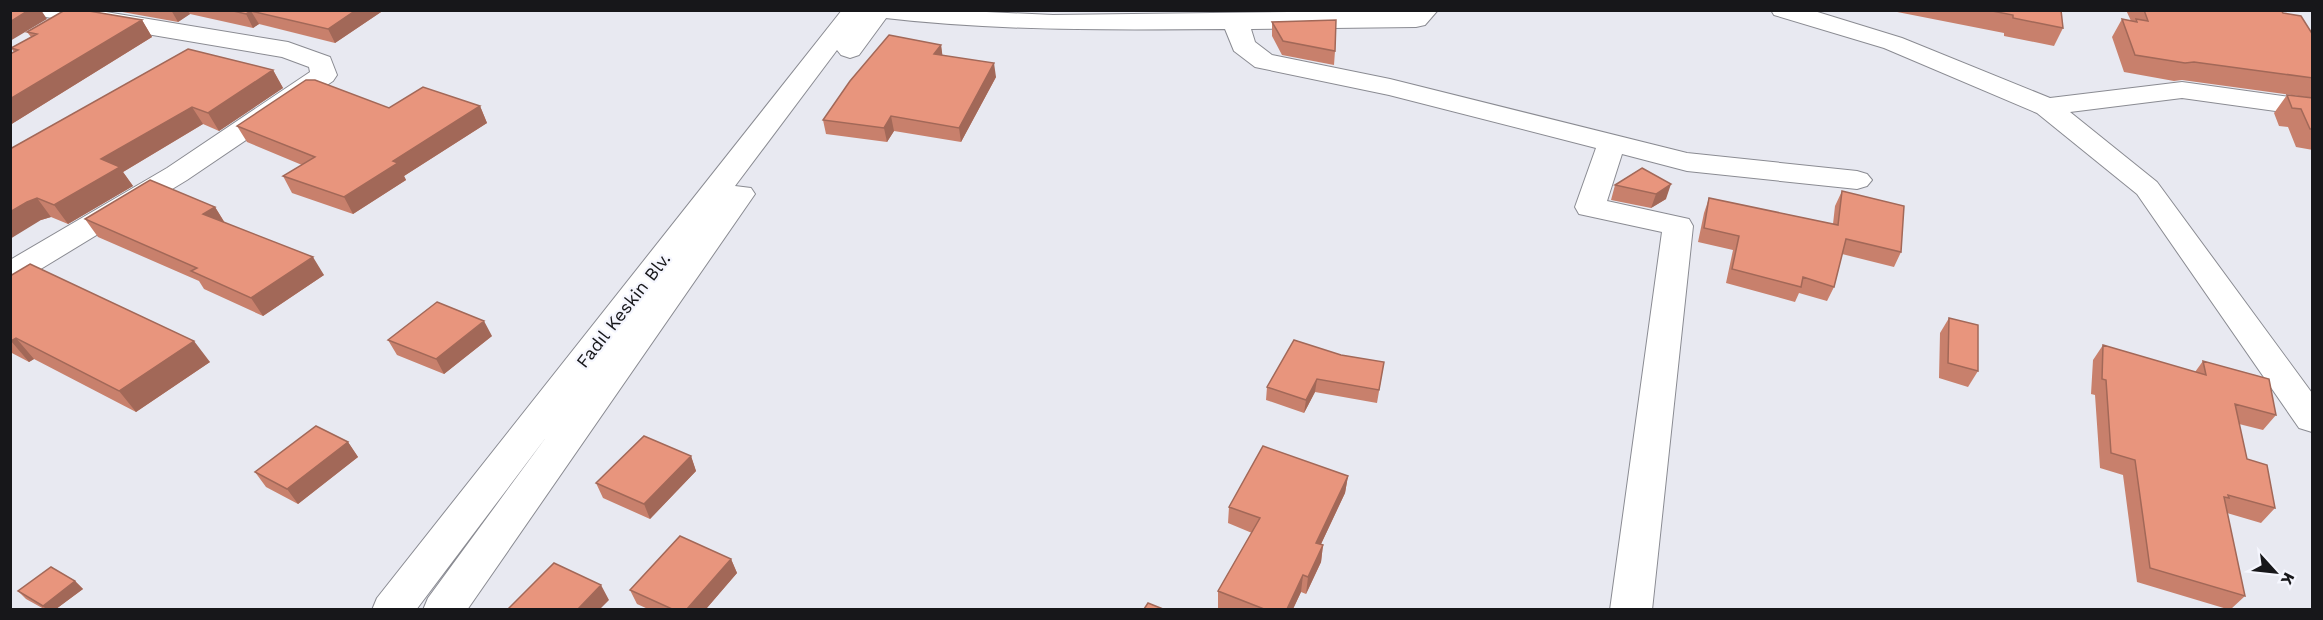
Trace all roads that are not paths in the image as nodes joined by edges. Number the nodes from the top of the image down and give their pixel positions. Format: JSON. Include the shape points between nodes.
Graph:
{"nodes":[{"id":1,"x":855,"y":10,"type":"edge"},
{"id":2,"x":1426,"y":10,"type":"edge"},
{"id":3,"x":1783,"y":10,"type":"edge"},
{"id":4,"x":879,"y":11,"type":"edge"},
{"id":5,"x":47,"y":21,"type":"edge"},
{"id":6,"x":1236,"y":22,"type":"junction"},
{"id":7,"x":2048,"y":107,"type":"junction"},
{"id":8,"x":2313,"y":108,"type":"edge"},
{"id":9,"x":1612,"y":142,"type":"junction"},
{"id":10,"x":1857,"y":180,"type":"dead end"},
{"id":11,"x":10,"y":274,"type":"edge"},
{"id":12,"x":2275,"y":366,"type":"junction"},
{"id":13,"x":2313,"y":374,"type":"edge"},
{"id":14,"x":2313,"y":419,"type":"edge"},
{"id":15,"x":392,"y":609,"type":"edge"},
{"id":16,"x":443,"y":609,"type":"edge"},
{"id":17,"x":1631,"y":609,"type":"edge"}],
"edges":[{"from":1,"to":15,"type":"street","name":"Fadıl Keskin Blv."},
{"from":2,"to":6,"type":"street","via":[[1416,20]]},
{"from":3,"to":7,"type":"street","via":[[1893,43]]},
{"from":4,"to":6,"type":"street","via":[[1053,22]]},
{"from":4,"to":16,"type":"street","name":"Fadıl Keskin Blv.","via":[[747,185]]},
{"from":5,"to":11,"type":"street","via":[[78,14],[288,50],[321,63],[324,75],[177,174]]},
{"from":6,"to":9,"type":"street","via":[[1243,46],[1264,61],[1390,87]]},
{"from":7,"to":8,"type":"street","via":[[2182,90]]},
{"from":7,"to":12,"type":"street","via":[[2147,189]]},
{"from":9,"to":10,"type":"street","via":[[1687,162]]},
{"from":9,"to":17,"type":"street","via":[[1590,207],[1678,226]]},
{"from":12,"to":13,"type":"street"},
{"from":12,"to":14,"type":"street"}]}
